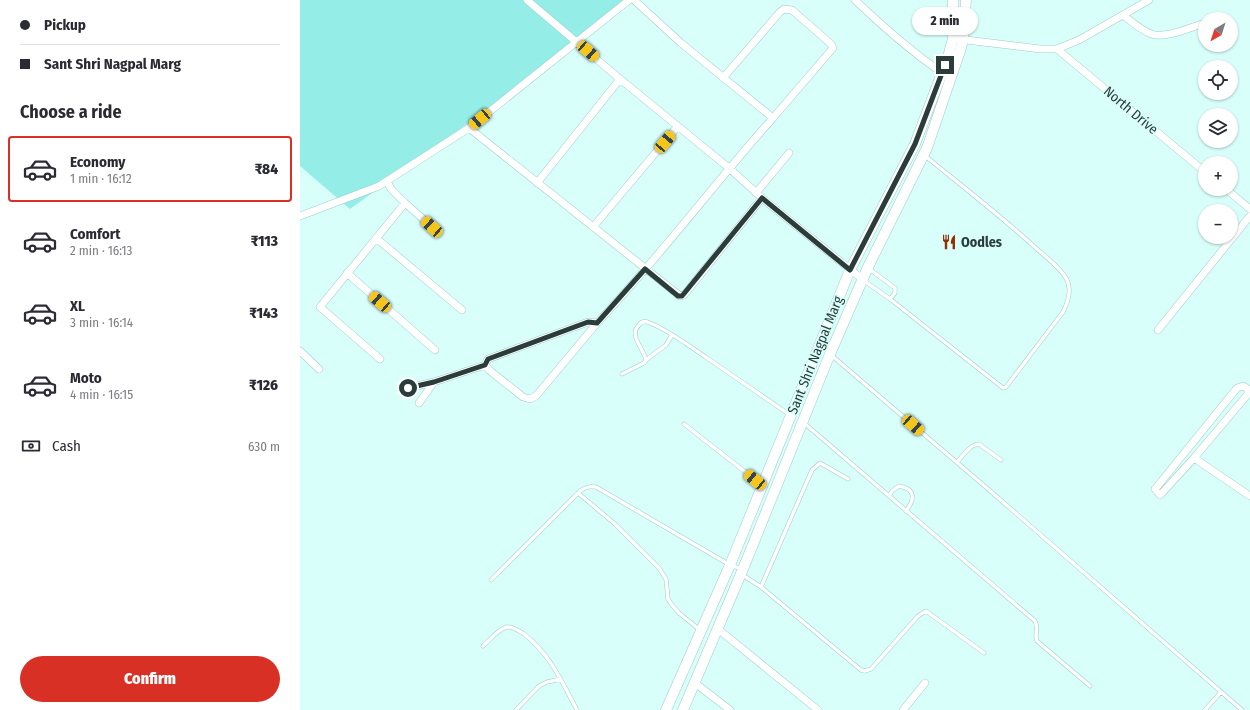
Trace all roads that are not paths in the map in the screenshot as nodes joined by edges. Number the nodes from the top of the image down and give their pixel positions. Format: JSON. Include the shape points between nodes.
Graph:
{"nodes":[{"id":1,"x":527,"y":0,"type":"edge"},
{"id":2,"x":628,"y":0,"type":"edge"},
{"id":3,"x":634,"y":0,"type":"edge"},
{"id":4,"x":855,"y":0,"type":"edge"},
{"id":5,"x":953,"y":0,"type":"edge"},
{"id":6,"x":966,"y":0,"type":"edge"},
{"id":7,"x":1149,"y":0,"type":"edge"},
{"id":8,"x":1123,"y":15,"type":"junction"},
{"id":9,"x":1198,"y":25,"type":"edge"},
{"id":10,"x":958,"y":39,"type":"junction"},
{"id":11,"x":577,"y":42,"type":"junction"},
{"id":12,"x":1057,"y":49,"type":"junction"},
{"id":13,"x":942,"y":73,"type":"junction"},
{"id":14,"x":724,"y":78,"type":"junction"},
{"id":15,"x":620,"y":79,"type":"junction"},
{"id":16,"x":773,"y":118,"type":"junction"},
{"id":17,"x":678,"y":126,"type":"junction"},
{"id":18,"x":469,"y":128,"type":"junction"},
{"id":19,"x":789,"y":153,"type":"dead end"},
{"id":20,"x":923,"y":155,"type":"junction"},
{"id":21,"x":1198,"y":166,"type":"edge"},
{"id":22,"x":729,"y":168,"type":"junction"},
{"id":23,"x":387,"y":181,"type":"junction"},
{"id":24,"x":537,"y":183,"type":"junction"},
{"id":25,"x":756,"y":193,"type":"junction"},
{"id":26,"x":1234,"y":196,"type":"edge"},
{"id":27,"x":762,"y":198,"type":"junction"},
{"id":28,"x":404,"y":202,"type":"junction"},
{"id":29,"x":1250,"y":209,"type":"edge"},
{"id":30,"x":301,"y":214,"type":"edge"},
{"id":31,"x":1250,"y":216,"type":"edge"},
{"id":32,"x":432,"y":227,"type":"dead end"},
{"id":33,"x":593,"y":227,"type":"junction"},
{"id":34,"x":376,"y":238,"type":"junction"},
{"id":35,"x":868,"y":267,"type":"junction"},
{"id":36,"x":645,"y":269,"type":"junction"},
{"id":37,"x":850,"y":270,"type":"junction"},
{"id":38,"x":347,"y":274,"type":"junction"},
{"id":39,"x":862,"y":279,"type":"junction"},
{"id":40,"x":890,"y":299,"type":"junction"},
{"id":41,"x":462,"y":310,"type":"dead end"},
{"id":42,"x":597,"y":323,"type":"junction"},
{"id":43,"x":1158,"y":330,"type":"dead end"},
{"id":44,"x":672,"y":335,"type":"junction"},
{"id":45,"x":435,"y":350,"type":"dead end"},
{"id":46,"x":300,"y":351,"type":"edge"},
{"id":47,"x":830,"y":354,"type":"junction"},
{"id":48,"x":380,"y":358,"type":"dead end"},
{"id":49,"x":646,"y":360,"type":"junction"},
{"id":50,"x":485,"y":365,"type":"junction"},
{"id":51,"x":319,"y":369,"type":"dead end"},
{"id":52,"x":622,"y":374,"type":"dead end"},
{"id":53,"x":434,"y":382,"type":"junction"},
{"id":54,"x":408,"y":388,"type":"dead end"},
{"id":55,"x":419,"y":403,"type":"dead end"},
{"id":56,"x":791,"y":416,"type":"junction"},
{"id":57,"x":803,"y":423,"type":"junction"},
{"id":58,"x":684,"y":424,"type":"dead end"},
{"id":59,"x":1194,"y":458,"type":"junction"},
{"id":60,"x":1001,"y":460,"type":"dead end"},
{"id":61,"x":957,"y":462,"type":"junction"},
{"id":62,"x":848,"y":479,"type":"dead end"},
{"id":63,"x":762,"y":485,"type":"junction"},
{"id":64,"x":578,"y":494,"type":"junction"},
{"id":65,"x":889,"y":496,"type":"junction"},
{"id":66,"x":1250,"y":496,"type":"edge"},
{"id":67,"x":906,"y":511,"type":"junction"},
{"id":68,"x":730,"y":565,"type":"junction"},
{"id":69,"x":742,"y":571,"type":"junction"},
{"id":70,"x":490,"y":580,"type":"dead end"},
{"id":71,"x":761,"y":588,"type":"junction"},
{"id":72,"x":715,"y":599,"type":"junction"},
{"id":73,"x":728,"y":605,"type":"junction"},
{"id":74,"x":718,"y":629,"type":"junction"},
{"id":75,"x":701,"y":630,"type":"junction"},
{"id":76,"x":483,"y":646,"type":"dead end"},
{"id":77,"x":984,"y":653,"type":"dead end"},
{"id":78,"x":561,"y":679,"type":"junction"},
{"id":79,"x":695,"y":683,"type":"junction"},
{"id":80,"x":925,"y":683,"type":"dead end"},
{"id":81,"x":1090,"y":686,"type":"dead end"},
{"id":82,"x":1221,"y":692,"type":"junction"},
{"id":83,"x":516,"y":710,"type":"edge"},
{"id":84,"x":577,"y":710,"type":"edge"},
{"id":85,"x":666,"y":710,"type":"edge"},
{"id":86,"x":683,"y":710,"type":"edge"},
{"id":87,"x":730,"y":710,"type":"edge"},
{"id":88,"x":818,"y":710,"type":"edge"},
{"id":89,"x":903,"y":710,"type":"edge"},
{"id":90,"x":1205,"y":710,"type":"edge"},
{"id":91,"x":1242,"y":710,"type":"edge"}],
"edges":[{"from":1,"to":11,"type":"street"},
{"from":2,"to":11,"type":"street"},
{"from":3,"to":14,"type":"street"},
{"from":4,"to":13,"type":"street","via":[[879,23]]},
{"from":5,"to":10,"type":"main road","name":"Sant Shri Nagpal Marg"},
{"from":6,"to":10,"type":"main road","name":"Sant Shri Nagpal Marg"},
{"from":7,"to":8,"type":"street"},
{"from":8,"to":9,"type":"street","via":[[1143,30],[1161,36]]},
{"from":8,"to":12,"type":"street","via":[[1079,40]]},
{"from":10,"to":12,"type":"street"},
{"from":10,"to":13,"type":"main road","name":"Sant Shri Nagpal Marg"},
{"from":10,"to":20,"type":"main road","name":"Sant Shri Nagpal Marg","via":[[949,84]]},
{"from":11,"to":15,"type":"street"},
{"from":11,"to":18,"type":"street"},
{"from":12,"to":21,"type":"street","name":"North Drive"},
{"from":13,"to":37,"type":"main road","name":"Sant Shri Nagpal Marg","via":[[915,144]]},
{"from":14,"to":16,"type":"street"},
{"from":14,"to":16,"type":"street","via":[[780,12],[784,9],[792,10],[833,48]]},
{"from":15,"to":17,"type":"street"},
{"from":15,"to":24,"type":"street"},
{"from":16,"to":22,"type":"street"},
{"from":17,"to":22,"type":"street"},
{"from":17,"to":33,"type":"street"},
{"from":18,"to":23,"type":"street"},
{"from":18,"to":24,"type":"street"},
{"from":19,"to":25,"type":"street"},
{"from":20,"to":35,"type":"main road","name":"Sant Shri Nagpal Marg"},
{"from":20,"to":40,"type":"lane","via":[[1012,226],[1053,263],[1067,279],[1070,288],[1068,301],[1063,312],[1026,362],[1003,388]]},
{"from":22,"to":25,"type":"street"},
{"from":22,"to":36,"type":"street"},
{"from":23,"to":28,"type":"street"},
{"from":23,"to":30,"type":"street"},
{"from":24,"to":33,"type":"street"},
{"from":25,"to":27,"type":"street"},
{"from":26,"to":29,"type":"street"},
{"from":27,"to":36,"type":"street","via":[[682,296],[678,296]]},
{"from":27,"to":37,"type":"street"},
{"from":28,"to":32,"type":"street"},
{"from":28,"to":34,"type":"street"},
{"from":31,"to":43,"type":"street"},
{"from":33,"to":36,"type":"street"},
{"from":34,"to":38,"type":"street"},
{"from":34,"to":41,"type":"street"},
{"from":35,"to":39,"type":"main road","name":"Sant Shri Nagpal Marg"},
{"from":35,"to":40,"type":"lane","via":[[895,288]]},
{"from":36,"to":42,"type":"street"},
{"from":37,"to":39,"type":"street"},
{"from":37,"to":56,"type":"main road","name":"Sant Shri Nagpal Marg"},
{"from":38,"to":45,"type":"street"},
{"from":38,"to":48,"type":"street","via":[[320,307]]},
{"from":39,"to":40,"type":"lane"},
{"from":39,"to":47,"type":"main road","name":"Sant Shri Nagpal Marg"},
{"from":42,"to":50,"type":"street","via":[[588,322],[532,342],[488,359]]},
{"from":42,"to":50,"type":"street","via":[[536,396],[530,399],[523,397]]},
{"from":44,"to":49,"type":"lane","via":[[666,345]]},
{"from":44,"to":49,"type":"lane","via":[[649,322],[638,325],[635,339]]},
{"from":44,"to":56,"type":"lane"},
{"from":46,"to":51,"type":"street"},
{"from":47,"to":57,"type":"main road","name":"Sant Shri Nagpal Marg"},
{"from":47,"to":61,"type":"lane"},
{"from":49,"to":52,"type":"lane"},
{"from":50,"to":53,"type":"street"},
{"from":53,"to":54,"type":"street"},
{"from":53,"to":55,"type":"street"},
{"from":56,"to":63,"type":"main road","name":"Sant Shri Nagpal Marg"},
{"from":57,"to":65,"type":"lane"},
{"from":57,"to":69,"type":"main road","name":"Sant Shri Nagpal Marg"},
{"from":58,"to":63,"type":"lane"},
{"from":59,"to":59,"type":"street","via":[[1160,495],[1155,489],[1236,388],[1245,386],[1248,394]]},
{"from":59,"to":66,"type":"street"},
{"from":60,"to":61,"type":"lane","via":[[976,444]]},
{"from":61,"to":82,"type":"lane"},
{"from":62,"to":71,"type":"lane","via":[[820,463],[812,470]]},
{"from":63,"to":68,"type":"main road","name":"Sant Shri Nagpal Marg"},
{"from":64,"to":68,"type":"lane","via":[[585,487],[596,487]]},
{"from":64,"to":70,"type":"lane"},
{"from":64,"to":75,"type":"lane","via":[[615,524],[659,568],[666,579],[668,599],[672,605]]},
{"from":65,"to":67,"type":"lane"},
{"from":65,"to":67,"type":"lane","via":[[899,486],[907,488],[913,499]]},
{"from":67,"to":81,"type":"lane","via":[[1035,621],[1037,641]]},
{"from":68,"to":69,"type":"lane"},
{"from":68,"to":72,"type":"main road","name":"Sant Shri Nagpal Marg"},
{"from":69,"to":71,"type":"lane"},
{"from":69,"to":73,"type":"main road","name":"Sant Shri Nagpal Marg"},
{"from":71,"to":77,"type":"lane","via":[[861,670],[871,669],[918,616],[926,611]]},
{"from":72,"to":73,"type":"main road","via":[[723,596]]},
{"from":72,"to":75,"type":"main road","name":"Sant Shri Nagpal Marg"},
{"from":73,"to":74,"type":"main road","name":"Sant Shri Nagpal Marg"},
{"from":74,"to":79,"type":"main road","name":"Sant Shri Nagpal Marg"},
{"from":74,"to":88,"type":"street"},
{"from":75,"to":85,"type":"main road","name":"Sant Shri Nagpal Marg"},
{"from":76,"to":78,"type":"lane","via":[[494,634],[512,627],[542,651]]},
{"from":78,"to":83,"type":"lane","via":[[539,686]]},
{"from":78,"to":84,"type":"lane"},
{"from":79,"to":86,"type":"main road","name":"Sant Shri Nagpal Marg"},
{"from":79,"to":87,"type":"street"},
{"from":80,"to":89,"type":"street"},
{"from":82,"to":90,"type":"lane"},
{"from":82,"to":91,"type":"lane"}]}
